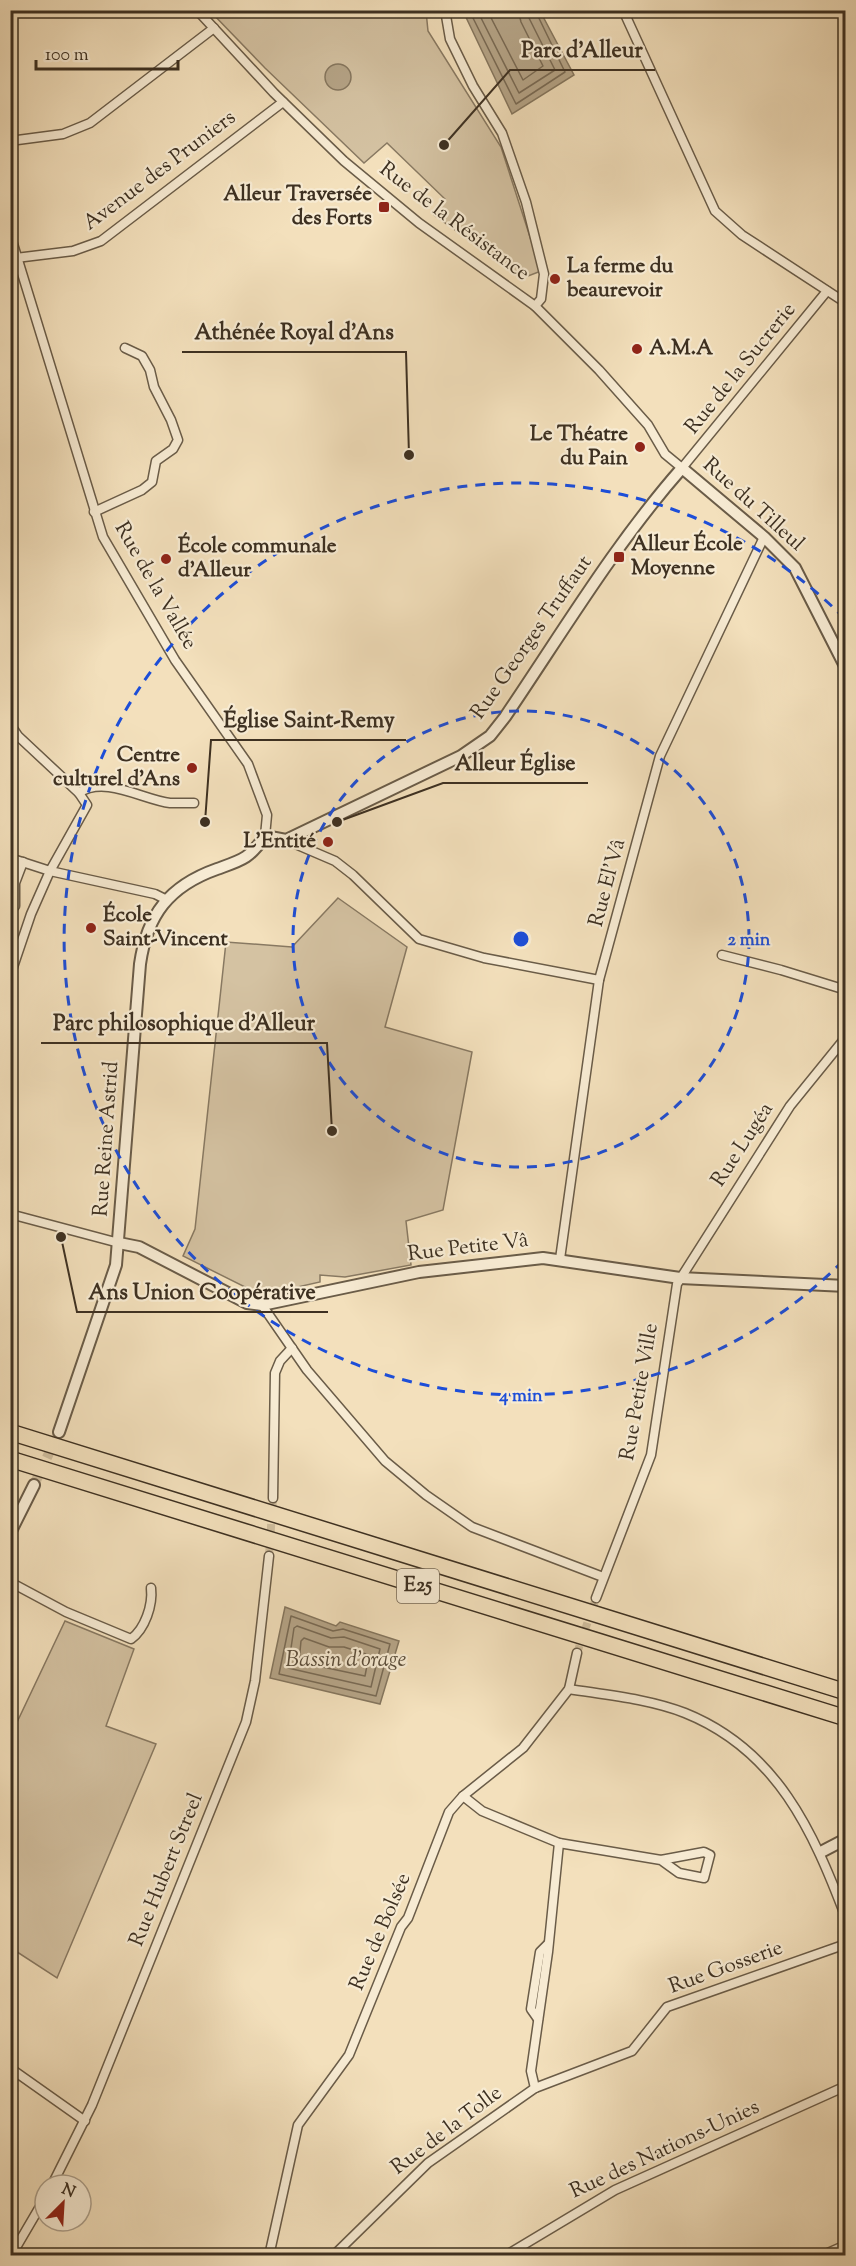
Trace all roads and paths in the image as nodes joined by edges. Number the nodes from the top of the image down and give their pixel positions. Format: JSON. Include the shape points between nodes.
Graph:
{"nodes":[{"id":1,"x":197,"y":10,"type":"edge"},
{"id":2,"x":446,"y":10,"type":"edge"},
{"id":3,"x":623,"y":10,"type":"edge"},
{"id":4,"x":214,"y":28,"type":"junction"},
{"id":5,"x":283,"y":102,"type":"junction"},
{"id":6,"x":10,"y":141,"type":"edge"},
{"id":7,"x":10,"y":234,"type":"edge"},
{"id":8,"x":16,"y":258,"type":"junction"},
{"id":9,"x":827,"y":291,"type":"junction"},
{"id":10,"x":846,"y":303,"type":"edge"},
{"id":11,"x":535,"y":306,"type":"junction"},
{"id":12,"x":125,"y":348,"type":"dead end"},
{"id":13,"x":682,"y":468,"type":"junction"},
{"id":14,"x":94,"y":512,"type":"junction"},
{"id":15,"x":764,"y":537,"type":"junction"},
{"id":16,"x":846,"y":668,"type":"edge"},
{"id":17,"x":10,"y":724,"type":"edge"},
{"id":18,"x":79,"y":793,"type":"junction"},
{"id":19,"x":194,"y":802,"type":"dead end"},
{"id":20,"x":266,"y":836,"type":"junction"},
{"id":21,"x":286,"y":840,"type":"junction"},
{"id":22,"x":10,"y":858,"type":"edge"},
{"id":23,"x":23,"y":862,"type":"junction"},
{"id":24,"x":50,"y":871,"type":"junction"},
{"id":25,"x":165,"y":899,"type":"junction"},
{"id":26,"x":13,"y":907,"type":"edge"},
{"id":27,"x":31,"y":914,"type":"junction"},
{"id":28,"x":722,"y":955,"type":"dead end"},
{"id":29,"x":10,"y":976,"type":"edge"},
{"id":30,"x":600,"y":980,"type":"junction"},
{"id":31,"x":846,"y":990,"type":"edge"},
{"id":32,"x":846,"y":1037,"type":"edge"},
{"id":33,"x":10,"y":1214,"type":"edge"},
{"id":34,"x":119,"y":1243,"type":"junction"},
{"id":35,"x":560,"y":1259,"type":"junction"},
{"id":36,"x":680,"y":1278,"type":"junction"},
{"id":37,"x":846,"y":1286,"type":"edge"},
{"id":38,"x":262,"y":1305,"type":"junction"},
{"id":39,"x":292,"y":1348,"type":"junction"},
{"id":40,"x":10,"y":1432,"type":"edge"},
{"id":41,"x":59,"y":1432,"type":"tunnel mouth"},
{"id":42,"x":10,"y":1459,"type":"edge"},
{"id":43,"x":34,"y":1485,"type":"tunnel mouth"},
{"id":44,"x":273,"y":1498,"type":"tunnel mouth"},
{"id":45,"x":10,"y":1533,"type":"edge"},
{"id":46,"x":269,"y":1556,"type":"tunnel mouth"},
{"id":47,"x":603,"y":1577,"type":"junction"},
{"id":48,"x":10,"y":1582,"type":"edge"},
{"id":49,"x":151,"y":1588,"type":"dead end"},
{"id":50,"x":596,"y":1598,"type":"tunnel mouth"},
{"id":51,"x":577,"y":1653,"type":"tunnel mouth"},
{"id":52,"x":569,"y":1689,"type":"junction"},
{"id":53,"x":846,"y":1692,"type":"edge"},
{"id":54,"x":846,"y":1718,"type":"edge"},
{"id":55,"x":463,"y":1796,"type":"junction"},
{"id":56,"x":846,"y":1839,"type":"edge"},
{"id":57,"x":558,"y":1843,"type":"junction"},
{"id":58,"x":820,"y":1852,"type":"junction"},
{"id":59,"x":660,"y":1860,"type":"junction"},
{"id":60,"x":846,"y":1918,"type":"edge"},
{"id":61,"x":846,"y":1944,"type":"edge"},
{"id":62,"x":10,"y":2068,"type":"edge"},
{"id":63,"x":846,"y":2086,"type":"edge"},
{"id":64,"x":535,"y":2088,"type":"junction"},
{"id":65,"x":85,"y":2121,"type":"junction"},
{"id":66,"x":58,"y":2173,"type":"edge"},
{"id":67,"x":33,"y":2218,"type":"edge"},
{"id":68,"x":846,"y":2245,"type":"edge"},
{"id":69,"x":11,"y":2256,"type":"edge"},
{"id":70,"x":269,"y":2256,"type":"edge"},
{"id":71,"x":333,"y":2256,"type":"edge"},
{"id":72,"x":505,"y":2256,"type":"edge"},
{"id":73,"x":821,"y":2256,"type":"edge"}],
"edges":[{"from":1,"to":4,"type":"street","name":"Rue de la Résistance"},
{"from":2,"to":11,"type":"street","via":[[450,39],[502,133],[526,202],[544,274],[541,299]]},
{"from":3,"to":9,"type":"street","via":[[715,211],[742,235]]},
{"from":4,"to":5,"type":"street","name":"Rue de la Résistance"},
{"from":4,"to":6,"type":"street","via":[[74,132]]},
{"from":5,"to":8,"type":"street","name":"Avenue des Pruniers","via":[[101,241],[83,249]]},
{"from":5,"to":11,"type":"street","name":"Rue de la Résistance","via":[[344,161],[419,223]]},
{"from":7,"to":8,"type":"street","name":"Rue de la Vallée"},
{"from":8,"to":14,"type":"street","name":"Rue de la Vallée","via":[[54,371]]},
{"from":9,"to":10,"type":"street"},
{"from":9,"to":13,"type":"street","name":"Rue de la Sucrerie"},
{"from":11,"to":13,"type":"street","name":"Rue de la Résistance","via":[[599,370],[648,425],[665,454]]},
{"from":12,"to":14,"type":"street","via":[[142,356],[178,440],[173,449],[156,461],[152,482]]},
{"from":13,"to":15,"type":"street","name":"Rue du Tilleul"},
{"from":13,"to":21,"type":"street","name":"Rue Georges Truffaut","via":[[622,542],[490,736],[461,756]]},
{"from":14,"to":20,"type":"street","name":"Rue de la Vallée","via":[[122,572],[176,660],[248,764],[267,815]]},
{"from":15,"to":16,"type":"street","name":"Rue du Tilleul","via":[[795,568]]},
{"from":15,"to":30,"type":"street","name":"Rue El'Vâ","via":[[660,756]]},
{"from":17,"to":18,"type":"street"},
{"from":18,"to":19,"type":"street","via":[[100,787],[171,803]]},
{"from":18,"to":24,"type":"street","via":[[86,810]]},
{"from":20,"to":21,"type":"street"},
{"from":20,"to":25,"type":"street","name":"Rue Reine Astrid","via":[[253,854],[194,879]]},
{"from":21,"to":30,"type":"street","via":[[336,861],[419,939],[484,958]]},
{"from":22,"to":23,"type":"street"},
{"from":23,"to":24,"type":"street"},
{"from":23,"to":26,"type":"street","via":[[15,883]]},
{"from":24,"to":25,"type":"street"},
{"from":24,"to":27,"type":"street"},
{"from":25,"to":34,"type":"street","name":"Rue Reine Astrid","via":[[149,924],[140,964]]},
{"from":26,"to":27,"type":"street"},
{"from":27,"to":29,"type":"street"},
{"from":28,"to":31,"type":"street"},
{"from":30,"to":35,"type":"street","name":"Rue El'Vâ"},
{"from":32,"to":36,"type":"street","name":"Rue Lugéa","via":[[790,1106]]},
{"from":33,"to":34,"type":"street"},
{"from":34,"to":38,"type":"street","via":[[139,1247],[247,1303]]},
{"from":34,"to":41,"type":"street","name":"Rue Reine Astrid","via":[[116,1265]]},
{"from":35,"to":36,"type":"street","name":"Rue Petite Vâ"},
{"from":35,"to":38,"type":"street","name":"Rue Petite Vâ","via":[[518,1259],[419,1272]]},
{"from":36,"to":37,"type":"street","name":"Rue Petite Vâ"},
{"from":36,"to":47,"type":"street","name":"Rue Petite Ville","via":[[651,1455]]},
{"from":38,"to":39,"type":"street"},
{"from":39,"to":44,"type":"street","via":[[275,1373]]},
{"from":39,"to":47,"type":"street","via":[[385,1461],[426,1496],[472,1527]]},
{"from":40,"to":53,"type":"highway","number":"E25"},
{"from":42,"to":54,"type":"highway","number":"E25"},
{"from":43,"to":45,"type":"street"},
{"from":46,"to":65,"type":"street","name":"Rue Hubert Streel","via":[[255,1681],[246,1722]]},
{"from":47,"to":50,"type":"street","name":"Rue Petite Ville"},
{"from":48,"to":49,"type":"street","via":[[66,1612],[131,1639],[145,1620]]},
{"from":51,"to":52,"type":"street","name":"Rue de Bolsée"},
{"from":52,"to":55,"type":"street","name":"Rue de Bolsée","via":[[523,1748]]},
{"from":52,"to":58,"type":"street","via":[[672,1709],[729,1736],[768,1770]]},
{"from":55,"to":57,"type":"street","via":[[482,1811]]},
{"from":55,"to":70,"type":"street","name":"Rue de Bolsée","via":[[449,1812],[412,1910],[401,1927],[349,2055],[298,2125]]},
{"from":56,"to":58,"type":"street"},
{"from":57,"to":59,"type":"street"},
{"from":57,"to":64,"type":"street","name":"Rue de la Tolle","via":[[531,2071]]},
{"from":58,"to":60,"type":"street"},
{"from":59,"to":59,"type":"street","via":[[679,1873],[704,1878],[710,1856],[704,1852]]},
{"from":61,"to":64,"type":"street","name":"Rue Gosserie","via":[[668,2007],[632,2050]]},
{"from":62,"to":65,"type":"street"},
{"from":63,"to":72,"type":"street","name":"Rue des Nations-Unies","via":[[615,2190]]},
{"from":64,"to":71,"type":"street","name":"Rue de la Tolle","via":[[416,2172]]},
{"from":65,"to":66,"type":"street","name":"Rue Hubert Streel"},
{"from":67,"to":69,"type":"street"},
{"from":68,"to":73,"type":"street"}]}
